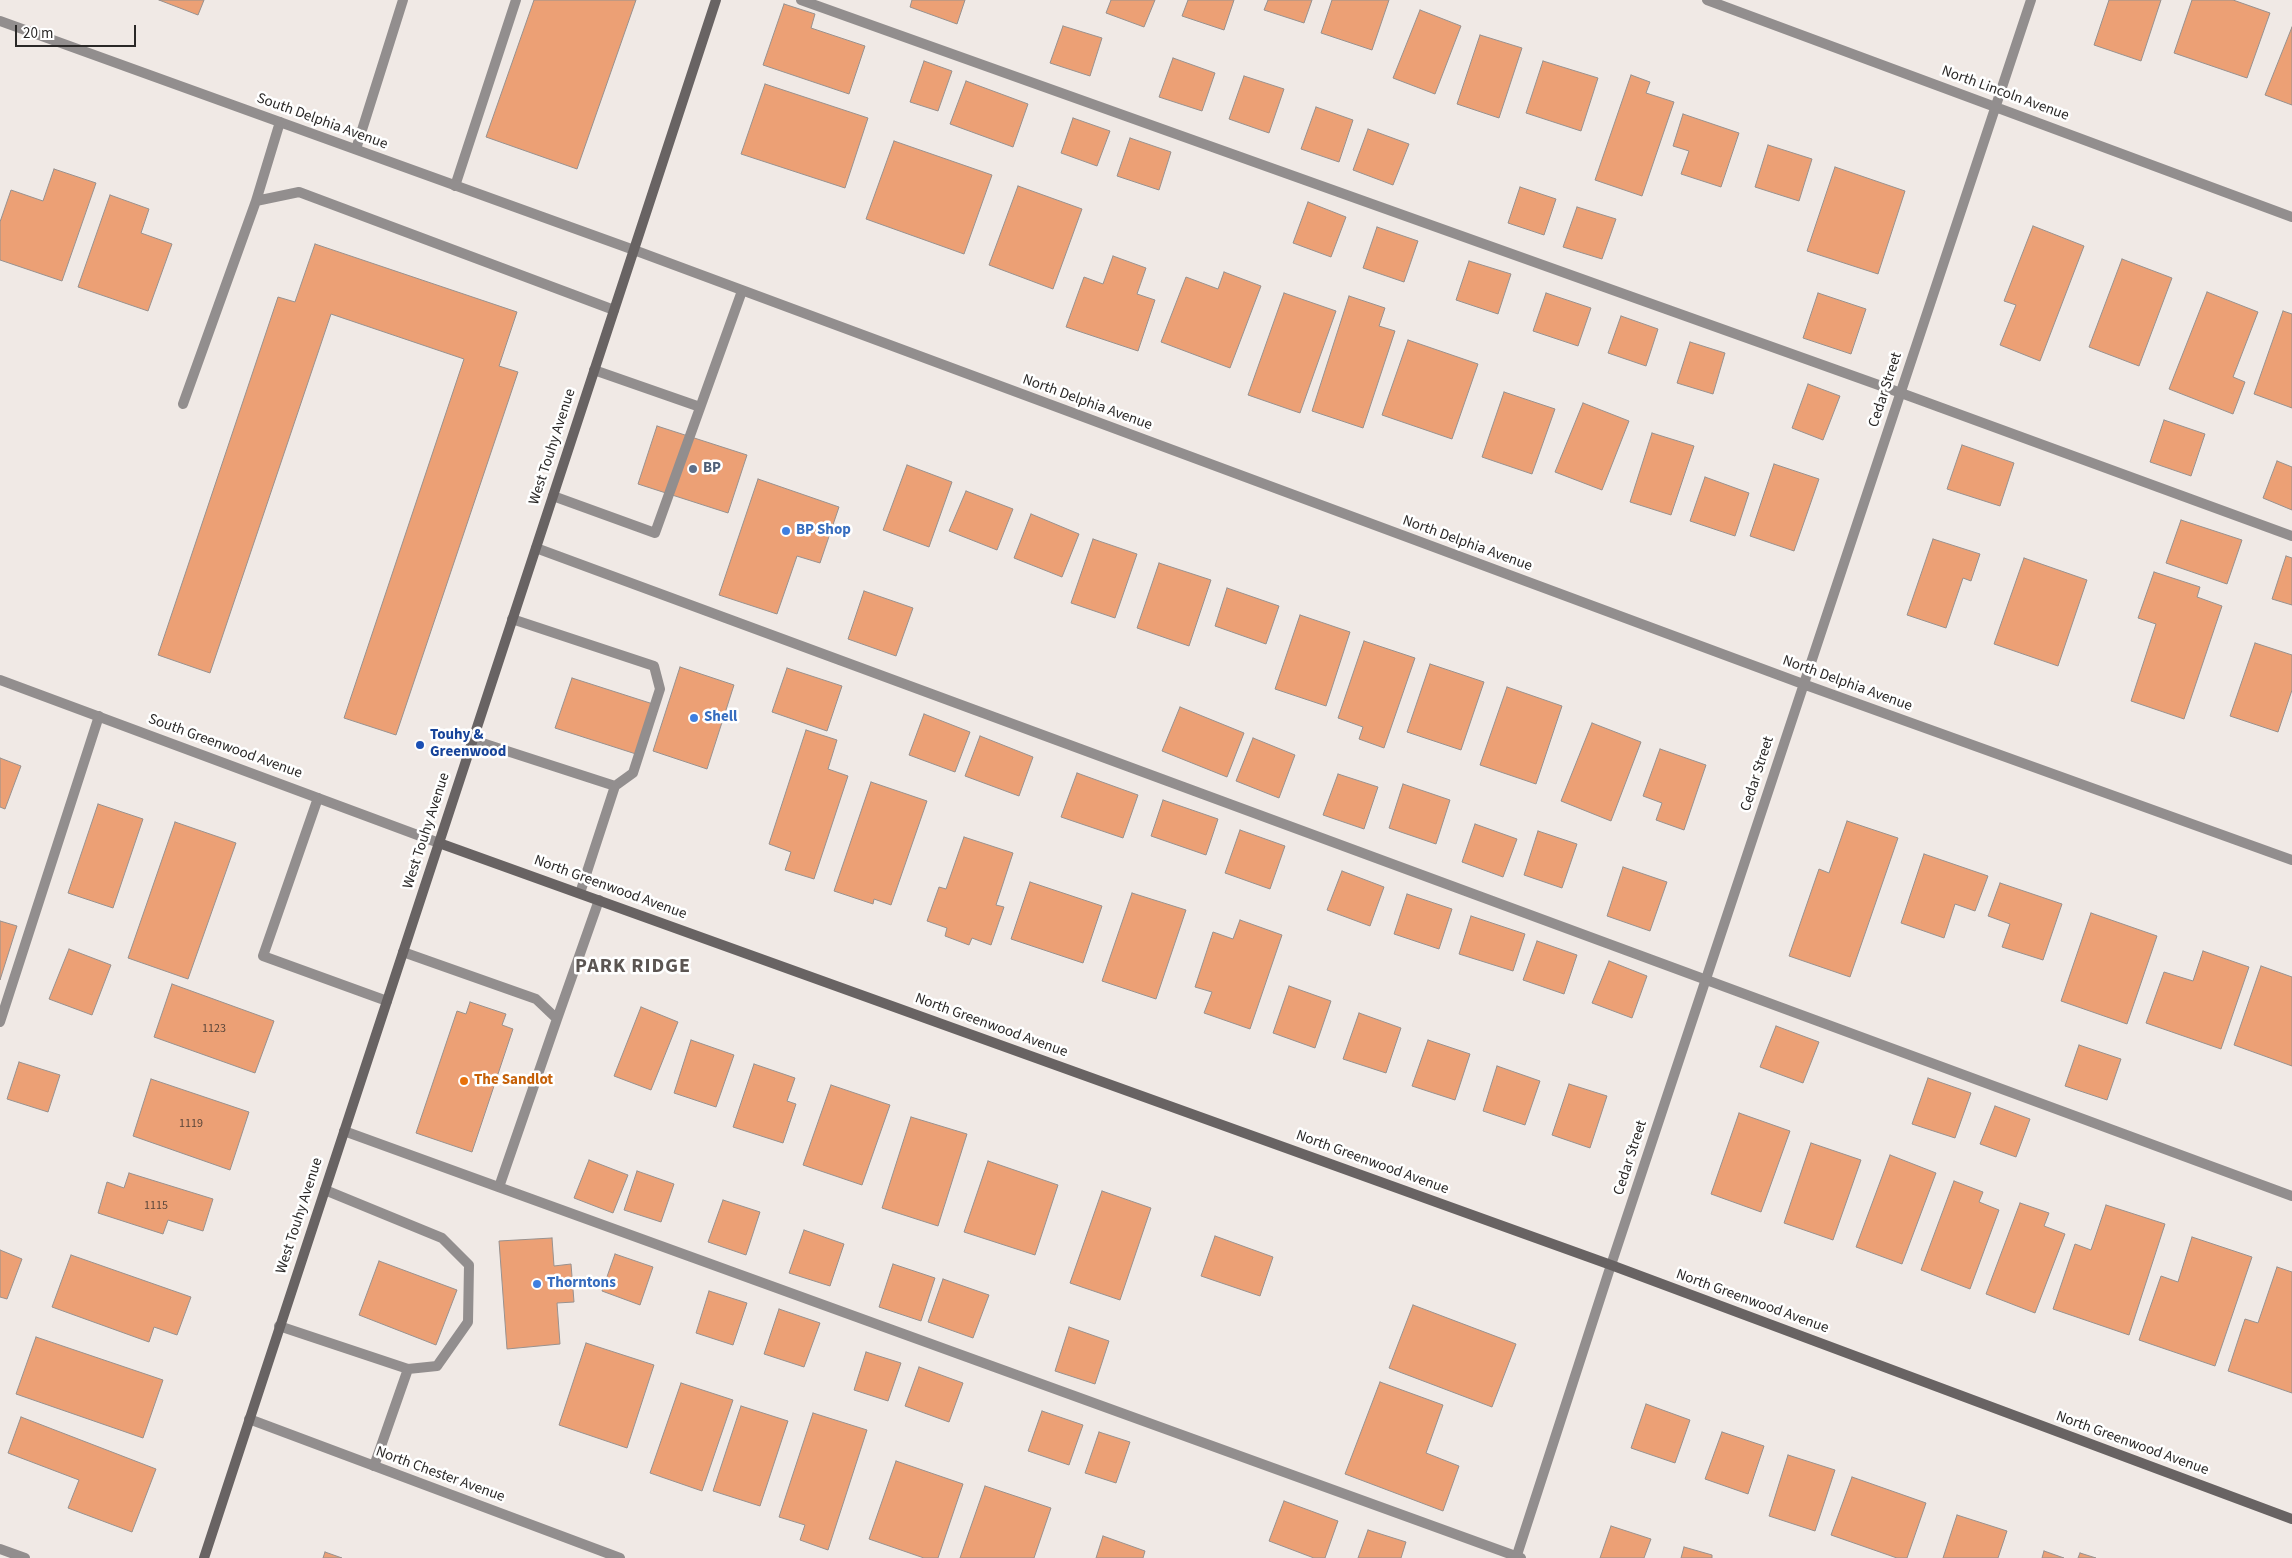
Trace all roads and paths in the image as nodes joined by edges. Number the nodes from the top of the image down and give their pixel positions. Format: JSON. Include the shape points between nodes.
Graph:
{"nodes":[{"id":1,"x":403,"y":0,"type":"edge"},
{"id":2,"x":516,"y":0,"type":"edge"},
{"id":3,"x":716,"y":0,"type":"edge"},
{"id":4,"x":801,"y":0,"type":"edge"},
{"id":5,"x":1706,"y":0,"type":"edge"},
{"id":6,"x":2031,"y":0,"type":"edge"},
{"id":7,"x":0,"y":21,"type":"edge"},
{"id":8,"x":1996,"y":106,"type":"junction"},
{"id":9,"x":280,"y":122,"type":"junction"},
{"id":10,"x":356,"y":150,"type":"junction"},
{"id":11,"x":455,"y":186,"type":"junction"},
{"id":12,"x":256,"y":201,"type":"junction"},
{"id":13,"x":2292,"y":217,"type":"edge"},
{"id":14,"x":634,"y":250,"type":"junction"},
{"id":15,"x":742,"y":291,"type":"junction"},
{"id":16,"x":614,"y":310,"type":"junction"},
{"id":17,"x":594,"y":370,"type":"junction"},
{"id":18,"x":1901,"y":393,"type":"junction"},
{"id":19,"x":183,"y":404,"type":"dead end"},
{"id":20,"x":700,"y":407,"type":"junction"},
{"id":21,"x":553,"y":496,"type":"junction"},
{"id":22,"x":2292,"y":536,"type":"edge"},
{"id":23,"x":536,"y":548,"type":"junction"},
{"id":24,"x":512,"y":619,"type":"junction"},
{"id":25,"x":0,"y":680,"type":"edge"},
{"id":26,"x":1803,"y":684,"type":"junction"},
{"id":27,"x":99,"y":716,"type":"junction"},
{"id":28,"x":473,"y":740,"type":"junction"},
{"id":29,"x":615,"y":786,"type":"junction"},
{"id":30,"x":318,"y":798,"type":"junction"},
{"id":31,"x":439,"y":843,"type":"junction"},
{"id":32,"x":2292,"y":860,"type":"edge"},
{"id":33,"x":580,"y":893,"type":"junction"},
{"id":34,"x":599,"y":900,"type":"junction"},
{"id":35,"x":403,"y":952,"type":"junction"},
{"id":36,"x":1706,"y":980,"type":"junction"},
{"id":37,"x":387,"y":1001,"type":"junction"},
{"id":38,"x":557,"y":1019,"type":"junction"},
{"id":39,"x":0,"y":1022,"type":"edge"},
{"id":40,"x":344,"y":1131,"type":"junction"},
{"id":41,"x":499,"y":1187,"type":"junction"},
{"id":42,"x":325,"y":1190,"type":"junction"},
{"id":43,"x":2292,"y":1196,"type":"edge"},
{"id":44,"x":1611,"y":1265,"type":"junction"},
{"id":45,"x":279,"y":1326,"type":"junction"},
{"id":46,"x":408,"y":1369,"type":"junction"},
{"id":47,"x":249,"y":1419,"type":"junction"},
{"id":48,"x":374,"y":1466,"type":"junction"},
{"id":49,"x":2292,"y":1519,"type":"edge"},
{"id":50,"x":0,"y":1549,"type":"edge"},
{"id":51,"x":1518,"y":1557,"type":"edge"},
{"id":52,"x":25,"y":1558,"type":"edge"},
{"id":53,"x":204,"y":1558,"type":"edge"},
{"id":54,"x":620,"y":1558,"type":"edge"}],
"edges":[{"from":1,"to":10,"type":"street"},
{"from":2,"to":11,"type":"street"},
{"from":3,"to":14,"type":"street","name":"West Touhy Avenue"},
{"from":4,"to":18,"type":"street"},
{"from":5,"to":8,"type":"street","name":"North Lincoln Avenue"},
{"from":6,"to":8,"type":"street","name":"Cedar Street"},
{"from":7,"to":9,"type":"street","name":"South Delphia Avenue"},
{"from":8,"to":13,"type":"street","name":"North Lincoln Avenue"},
{"from":8,"to":18,"type":"street","name":"Cedar Street"},
{"from":9,"to":10,"type":"street","name":"South Delphia Avenue"},
{"from":9,"to":12,"type":"street"},
{"from":10,"to":11,"type":"street","name":"South Delphia Avenue"},
{"from":11,"to":14,"type":"street","name":"South Delphia Avenue"},
{"from":12,"to":16,"type":"street","via":[[299,192]]},
{"from":12,"to":19,"type":"street"},
{"from":14,"to":15,"type":"street","name":"North Delphia Avenue"},
{"from":14,"to":16,"type":"street","name":"West Touhy Avenue"},
{"from":15,"to":20,"type":"street"},
{"from":15,"to":26,"type":"street","name":"North Delphia Avenue"},
{"from":16,"to":17,"type":"street","name":"West Touhy Avenue"},
{"from":17,"to":20,"type":"street"},
{"from":17,"to":21,"type":"street","name":"West Touhy Avenue"},
{"from":18,"to":22,"type":"street"},
{"from":18,"to":26,"type":"street","name":"Cedar Street"},
{"from":20,"to":21,"type":"street","via":[[654,532]]},
{"from":21,"to":23,"type":"street","name":"West Touhy Avenue"},
{"from":23,"to":24,"type":"street","name":"West Touhy Avenue"},
{"from":23,"to":36,"type":"street"},
{"from":24,"to":28,"type":"street","name":"West Touhy Avenue"},
{"from":24,"to":29,"type":"street","via":[[654,666],[660,689],[651,717],[633,772]]},
{"from":25,"to":27,"type":"street","name":"South Greenwood Avenue"},
{"from":26,"to":32,"type":"street","name":"North Delphia Avenue"},
{"from":26,"to":36,"type":"street","name":"Cedar Street"},
{"from":27,"to":30,"type":"street","name":"South Greenwood Avenue"},
{"from":27,"to":39,"type":"street"},
{"from":28,"to":29,"type":"street"},
{"from":28,"to":31,"type":"street","name":"West Touhy Avenue"},
{"from":29,"to":33,"type":"street"},
{"from":30,"to":31,"type":"street","name":"South Greenwood Avenue"},
{"from":30,"to":37,"type":"street","via":[[263,956]]},
{"from":31,"to":33,"type":"street","name":"North Greenwood Avenue"},
{"from":31,"to":35,"type":"street","name":"West Touhy Avenue"},
{"from":33,"to":34,"type":"street","name":"North Greenwood Avenue"},
{"from":34,"to":38,"type":"street"},
{"from":34,"to":44,"type":"street","name":"North Greenwood Avenue"},
{"from":35,"to":37,"type":"street","name":"West Touhy Avenue"},
{"from":35,"to":38,"type":"street","via":[[536,999]]},
{"from":36,"to":43,"type":"street"},
{"from":36,"to":44,"type":"street","name":"Cedar Street"},
{"from":37,"to":40,"type":"street","name":"West Touhy Avenue"},
{"from":38,"to":41,"type":"street"},
{"from":40,"to":41,"type":"street"},
{"from":40,"to":42,"type":"street","name":"West Touhy Avenue"},
{"from":41,"to":51,"type":"street"},
{"from":42,"to":45,"type":"street","name":"West Touhy Avenue"},
{"from":42,"to":46,"type":"street","via":[[442,1238],[469,1265],[468,1322],[437,1366]]},
{"from":44,"to":49,"type":"street","name":"North Greenwood Avenue"},
{"from":44,"to":51,"type":"street","name":"Cedar Street"},
{"from":45,"to":46,"type":"street"},
{"from":45,"to":47,"type":"street","name":"West Touhy Avenue"},
{"from":46,"to":48,"type":"street"},
{"from":47,"to":48,"type":"street","name":"North Chester Avenue"},
{"from":47,"to":53,"type":"street","name":"West Touhy Avenue"},
{"from":48,"to":54,"type":"street","name":"North Chester Avenue"},
{"from":50,"to":52,"type":"street"}]}
